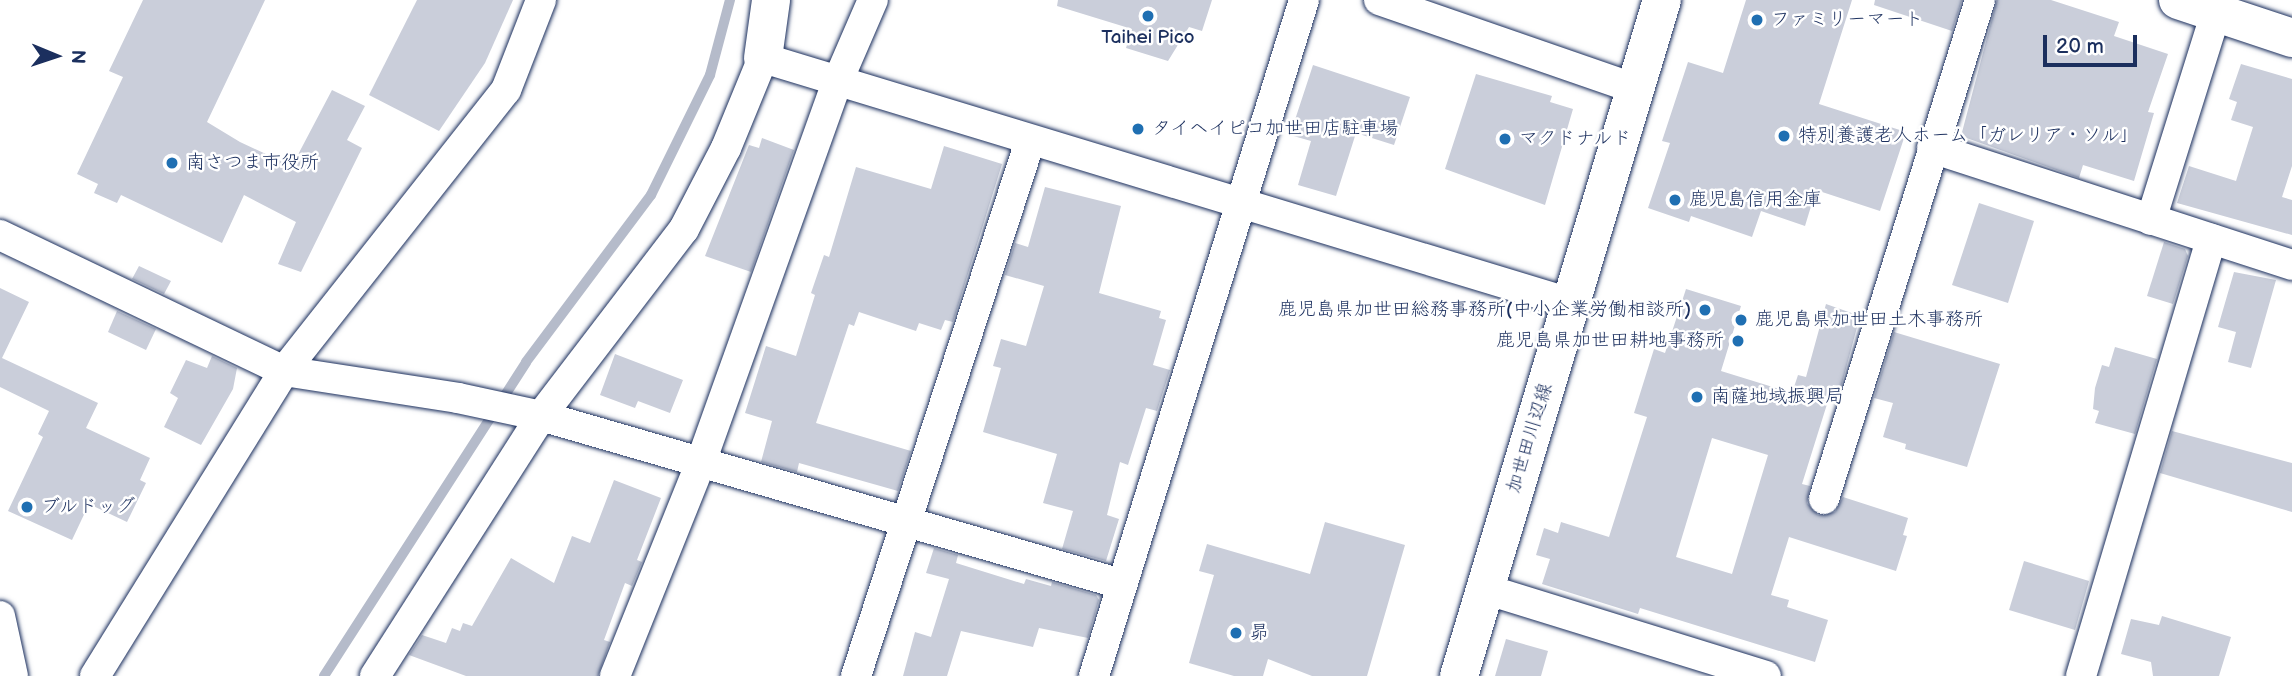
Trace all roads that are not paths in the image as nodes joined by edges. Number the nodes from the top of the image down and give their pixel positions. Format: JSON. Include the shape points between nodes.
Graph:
{"nodes":[{"id":1,"x":541,"y":0,"type":"edge"},
{"id":2,"x":771,"y":0,"type":"edge"},
{"id":3,"x":873,"y":0,"type":"edge"},
{"id":4,"x":1304,"y":0,"type":"edge"},
{"id":5,"x":1379,"y":0,"type":"edge"},
{"id":6,"x":1662,"y":0,"type":"edge"},
{"id":7,"x":1980,"y":0,"type":"edge"},
{"id":8,"x":2178,"y":0,"type":"edge"},
{"id":9,"x":2218,"y":6,"type":"edge"},
{"id":10,"x":2292,"y":37,"type":"edge"},
{"id":11,"x":762,"y":58,"type":"junction"},
{"id":12,"x":836,"y":83,"type":"junction"},
{"id":13,"x":1636,"y":89,"type":"junction"},
{"id":14,"x":1030,"y":141,"type":"junction"},
{"id":15,"x":1932,"y":148,"type":"junction"},
{"id":16,"x":1239,"y":201,"type":"junction"},
{"id":17,"x":2151,"y":220,"type":"junction"},
{"id":18,"x":0,"y":235,"type":"edge"},
{"id":19,"x":2211,"y":239,"type":"junction"},
{"id":20,"x":2292,"y":265,"type":"edge"},
{"id":21,"x":1570,"y":303,"type":"junction"},
{"id":22,"x":285,"y":371,"type":"junction"},
{"id":23,"x":533,"y":414,"type":"junction"},
{"id":24,"x":701,"y":462,"type":"junction"},
{"id":25,"x":1824,"y":499,"type":"dead end"},
{"id":26,"x":907,"y":520,"type":"junction"},
{"id":27,"x":1121,"y":584,"type":"junction"},
{"id":28,"x":1485,"y":589,"type":"junction"},
{"id":29,"x":0,"y":616,"type":"edge"},
{"id":30,"x":13,"y":676,"type":"edge"},
{"id":31,"x":95,"y":676,"type":"edge"},
{"id":32,"x":375,"y":676,"type":"edge"},
{"id":33,"x":615,"y":676,"type":"edge"},
{"id":34,"x":856,"y":676,"type":"edge"},
{"id":35,"x":1094,"y":676,"type":"edge"},
{"id":36,"x":1459,"y":676,"type":"edge"},
{"id":37,"x":1766,"y":676,"type":"edge"},
{"id":38,"x":2081,"y":676,"type":"edge"}],
"edges":[{"from":1,"to":22,"type":"street","via":[[506,90]]},
{"from":2,"to":11,"type":"main road"},
{"from":3,"to":12,"type":"street"},
{"from":4,"to":16,"type":"street"},
{"from":5,"to":13,"type":"street"},
{"from":6,"to":13,"type":"main road","name":"加世田川辺線"},
{"from":7,"to":15,"type":"street"},
{"from":8,"to":9,"type":"main road"},
{"from":9,"to":10,"type":"main road"},
{"from":9,"to":17,"type":"street"},
{"from":11,"to":12,"type":"street"},
{"from":11,"to":23,"type":"street","via":[[726,148],[684,229]]},
{"from":12,"to":14,"type":"street"},
{"from":12,"to":24,"type":"street"},
{"from":13,"to":21,"type":"main road","name":"加世田川辺線"},
{"from":14,"to":16,"type":"street"},
{"from":14,"to":26,"type":"street"},
{"from":15,"to":17,"type":"street"},
{"from":15,"to":25,"type":"street"},
{"from":16,"to":21,"type":"street"},
{"from":16,"to":27,"type":"street"},
{"from":17,"to":19,"type":"street"},
{"from":18,"to":22,"type":"street"},
{"from":19,"to":20,"type":"street"},
{"from":19,"to":38,"type":"street"},
{"from":21,"to":28,"type":"main road","name":"加世田川辺線"},
{"from":22,"to":23,"type":"street"},
{"from":22,"to":31,"type":"street"},
{"from":23,"to":24,"type":"street"},
{"from":23,"to":32,"type":"street"},
{"from":24,"to":26,"type":"street"},
{"from":24,"to":33,"type":"street"},
{"from":26,"to":27,"type":"street"},
{"from":26,"to":34,"type":"street"},
{"from":27,"to":35,"type":"street"},
{"from":28,"to":36,"type":"main road","name":"加世田川辺線"},
{"from":28,"to":37,"type":"street"},
{"from":29,"to":30,"type":"street"}]}
